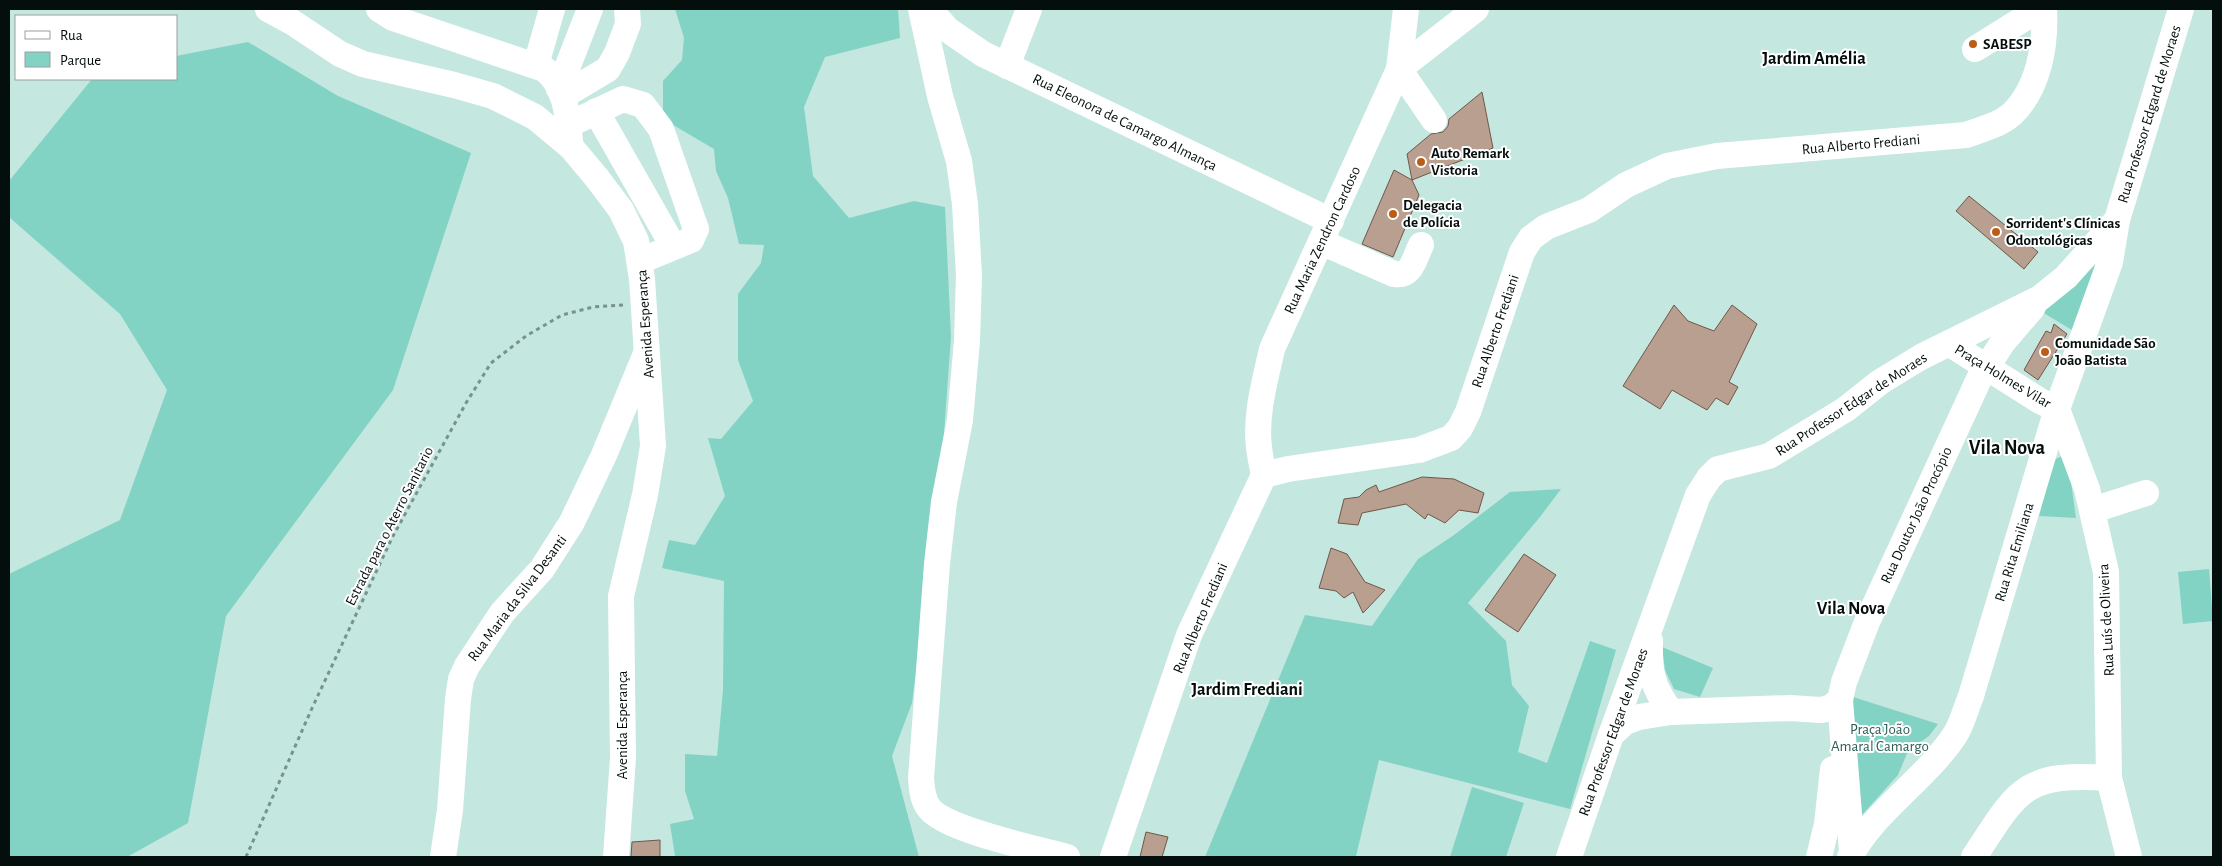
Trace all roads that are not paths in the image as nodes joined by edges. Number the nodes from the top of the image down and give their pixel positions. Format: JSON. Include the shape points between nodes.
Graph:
{"nodes":[{"id":1,"x":268,"y":9,"type":"edge"},
{"id":2,"x":379,"y":9,"type":"edge"},
{"id":3,"x":552,"y":9,"type":"edge"},
{"id":4,"x":590,"y":9,"type":"edge"},
{"id":5,"x":627,"y":9,"type":"edge"},
{"id":6,"x":921,"y":9,"type":"edge"},
{"id":7,"x":929,"y":9,"type":"edge"},
{"id":8,"x":1029,"y":9,"type":"edge"},
{"id":9,"x":1406,"y":9,"type":"edge"},
{"id":10,"x":1476,"y":9,"type":"edge"},
{"id":11,"x":2038,"y":9,"type":"edge"},
{"id":12,"x":2044,"y":9,"type":"edge"},
{"id":13,"x":2181,"y":9,"type":"edge"},
{"id":14,"x":1975,"y":49,"type":"dead end"},
{"id":15,"x":536,"y":65,"type":"junction"},
{"id":16,"x":1007,"y":66,"type":"junction"},
{"id":17,"x":1399,"y":69,"type":"junction"},
{"id":18,"x":561,"y":92,"type":"junction"},
{"id":19,"x":596,"y":111,"type":"junction"},
{"id":20,"x":1434,"y":120,"type":"dead end"},
{"id":21,"x":570,"y":136,"type":"junction"},
{"id":22,"x":2117,"y":220,"type":"junction"},
{"id":23,"x":1326,"y":232,"type":"junction"},
{"id":24,"x":1421,"y":245,"type":"dead end"},
{"id":25,"x":673,"y":246,"type":"junction"},
{"id":26,"x":640,"y":261,"type":"junction"},
{"id":27,"x":2040,"y":298,"type":"junction"},
{"id":28,"x":1950,"y":344,"type":"junction"},
{"id":29,"x":646,"y":353,"type":"junction"},
{"id":30,"x":1986,"y":366,"type":"junction"},
{"id":31,"x":2057,"y":409,"type":"junction"},
{"id":32,"x":1264,"y":475,"type":"junction"},
{"id":33,"x":2146,"y":493,"type":"dead end"},
{"id":34,"x":2093,"y":510,"type":"junction"},
{"id":35,"x":1650,"y":627,"type":"junction"},
{"id":36,"x":1830,"y":705,"type":"junction"},
{"id":37,"x":1671,"y":712,"type":"junction"},
{"id":38,"x":1610,"y":735,"type":"junction"},
{"id":39,"x":2109,"y":778,"type":"junction"},
{"id":40,"x":1851,"y":855,"type":"edge"},
{"id":41,"x":443,"y":857,"type":"edge"},
{"id":42,"x":616,"y":857,"type":"edge"},
{"id":43,"x":1067,"y":857,"type":"edge"},
{"id":44,"x":1113,"y":857,"type":"edge"},
{"id":45,"x":1569,"y":857,"type":"edge"},
{"id":46,"x":1819,"y":857,"type":"edge"},
{"id":47,"x":1974,"y":857,"type":"edge"},
{"id":48,"x":2129,"y":857,"type":"edge"}],
"edges":[{"from":1,"to":21,"type":"street","name":"Avenida Esperança","via":[[340,54],[364,64],[454,85],[512,105]]},
{"from":2,"to":15,"type":"street","via":[[393,18]]},
{"from":3,"to":15,"type":"street"},
{"from":4,"to":18,"type":"street"},
{"from":5,"to":18,"type":"street","via":[[628,24],[608,69]]},
{"from":6,"to":43,"type":"street","via":[[958,161],[965,204],[969,274],[960,420],[944,502],[937,564],[921,778],[923,797],[942,820]]},
{"from":7,"to":16,"type":"street","name":"Rua Eleonora de Camargo Almança","via":[[948,30]]},
{"from":8,"to":16,"type":"street"},
{"from":9,"to":17,"type":"street","name":"Rua Maria Zendron Cardoso"},
{"from":10,"to":17,"type":"street"},
{"from":11,"to":14,"type":"street"},
{"from":12,"to":32,"type":"street","name":"Rua Alberto Frediani","via":[[2044,43],[2036,75],[2026,97],[1997,124],[1966,135],[1687,161],[1626,185],[1588,210],[1546,227],[1531,238],[1522,252],[1468,412],[1451,438],[1419,450]]},
{"from":13,"to":22,"type":"street","name":"Rua Professor Edgard de Moraes"},
{"from":15,"to":18,"type":"street","via":[[551,74]]},
{"from":16,"to":23,"type":"street","name":"Rua Eleonora de Camargo Almança"},
{"from":17,"to":20,"type":"street"},
{"from":17,"to":23,"type":"street","name":"Rua Maria Zendron Cardoso"},
{"from":18,"to":21,"type":"street"},
{"from":19,"to":21,"type":"street"},
{"from":19,"to":25,"type":"street"},
{"from":19,"to":25,"type":"street","via":[[623,99],[643,105],[661,129],[696,229],[691,240]]},
{"from":21,"to":26,"type":"street","name":"Avenida Esperança","via":[[621,210],[636,242]]},
{"from":22,"to":27,"type":"street","name":"Rua Professor Edgar de Moraes","via":[[2066,277]]},
{"from":22,"to":31,"type":"street","name":"Rua Rita Emiliana","via":[[2110,262]]},
{"from":23,"to":24,"type":"street","name":"Rua Eleonora de Camargo Almança","via":[[1402,276],[1408,273]]},
{"from":23,"to":32,"type":"street","name":"Rua Maria Zendron Cardoso","via":[[1272,349],[1259,423]]},
{"from":25,"to":26,"type":"street"},
{"from":26,"to":29,"type":"street","name":"Avenida Esperança"},
{"from":27,"to":28,"type":"street","name":"Rua Professor Edgar de Moraes"},
{"from":27,"to":30,"type":"street","name":"Rua Doutor João Procópio"},
{"from":28,"to":30,"type":"street","name":"Praça Holmes Vilar"},
{"from":28,"to":35,"type":"street","name":"Rua Professor Edgar de Moraes","via":[[1880,382],[1846,409],[1769,456],[1718,469],[1698,495]]},
{"from":29,"to":41,"type":"street","name":"Rua Maria da Silva Desanti","via":[[572,522],[542,569],[502,613],[461,679]]},
{"from":29,"to":42,"type":"street","name":"Avenida Esperança","via":[[653,446],[621,596],[623,758]]},
{"from":30,"to":31,"type":"street","name":"Praça Holmes Vilar"},
{"from":30,"to":36,"type":"street","name":"Rua Doutor João Procópio","via":[[1867,622],[1844,682]]},
{"from":31,"to":34,"type":"street","name":"Rua Luís de Oliveira"},
{"from":31,"to":40,"type":"street","name":"Rua Rita Emiliana","via":[[1971,696],[1955,734],[1911,787],[1870,828]]},
{"from":32,"to":44,"type":"street","name":"Rua Alberto Frediani","via":[[1189,635]]},
{"from":33,"to":34,"type":"street"},
{"from":34,"to":39,"type":"street","name":"Rua Luís de Oliveira","via":[[2106,572]]},
{"from":35,"to":37,"type":"street","via":[[1649,666],[1658,694]]},
{"from":35,"to":38,"type":"street","name":"Rua Professor Edgar de Moraes"},
{"from":36,"to":37,"type":"street"},
{"from":36,"to":40,"type":"street"},
{"from":36,"to":46,"type":"street","via":[[1833,773]]},
{"from":37,"to":38,"type":"street","via":[[1625,722]]},
{"from":38,"to":45,"type":"street","name":"Rua Professor Edgar de Moraes"},
{"from":39,"to":47,"type":"street","via":[[2053,778],[2026,788],[2014,799]]},
{"from":39,"to":48,"type":"street","name":"Rua Luís de Oliveira"}]}
